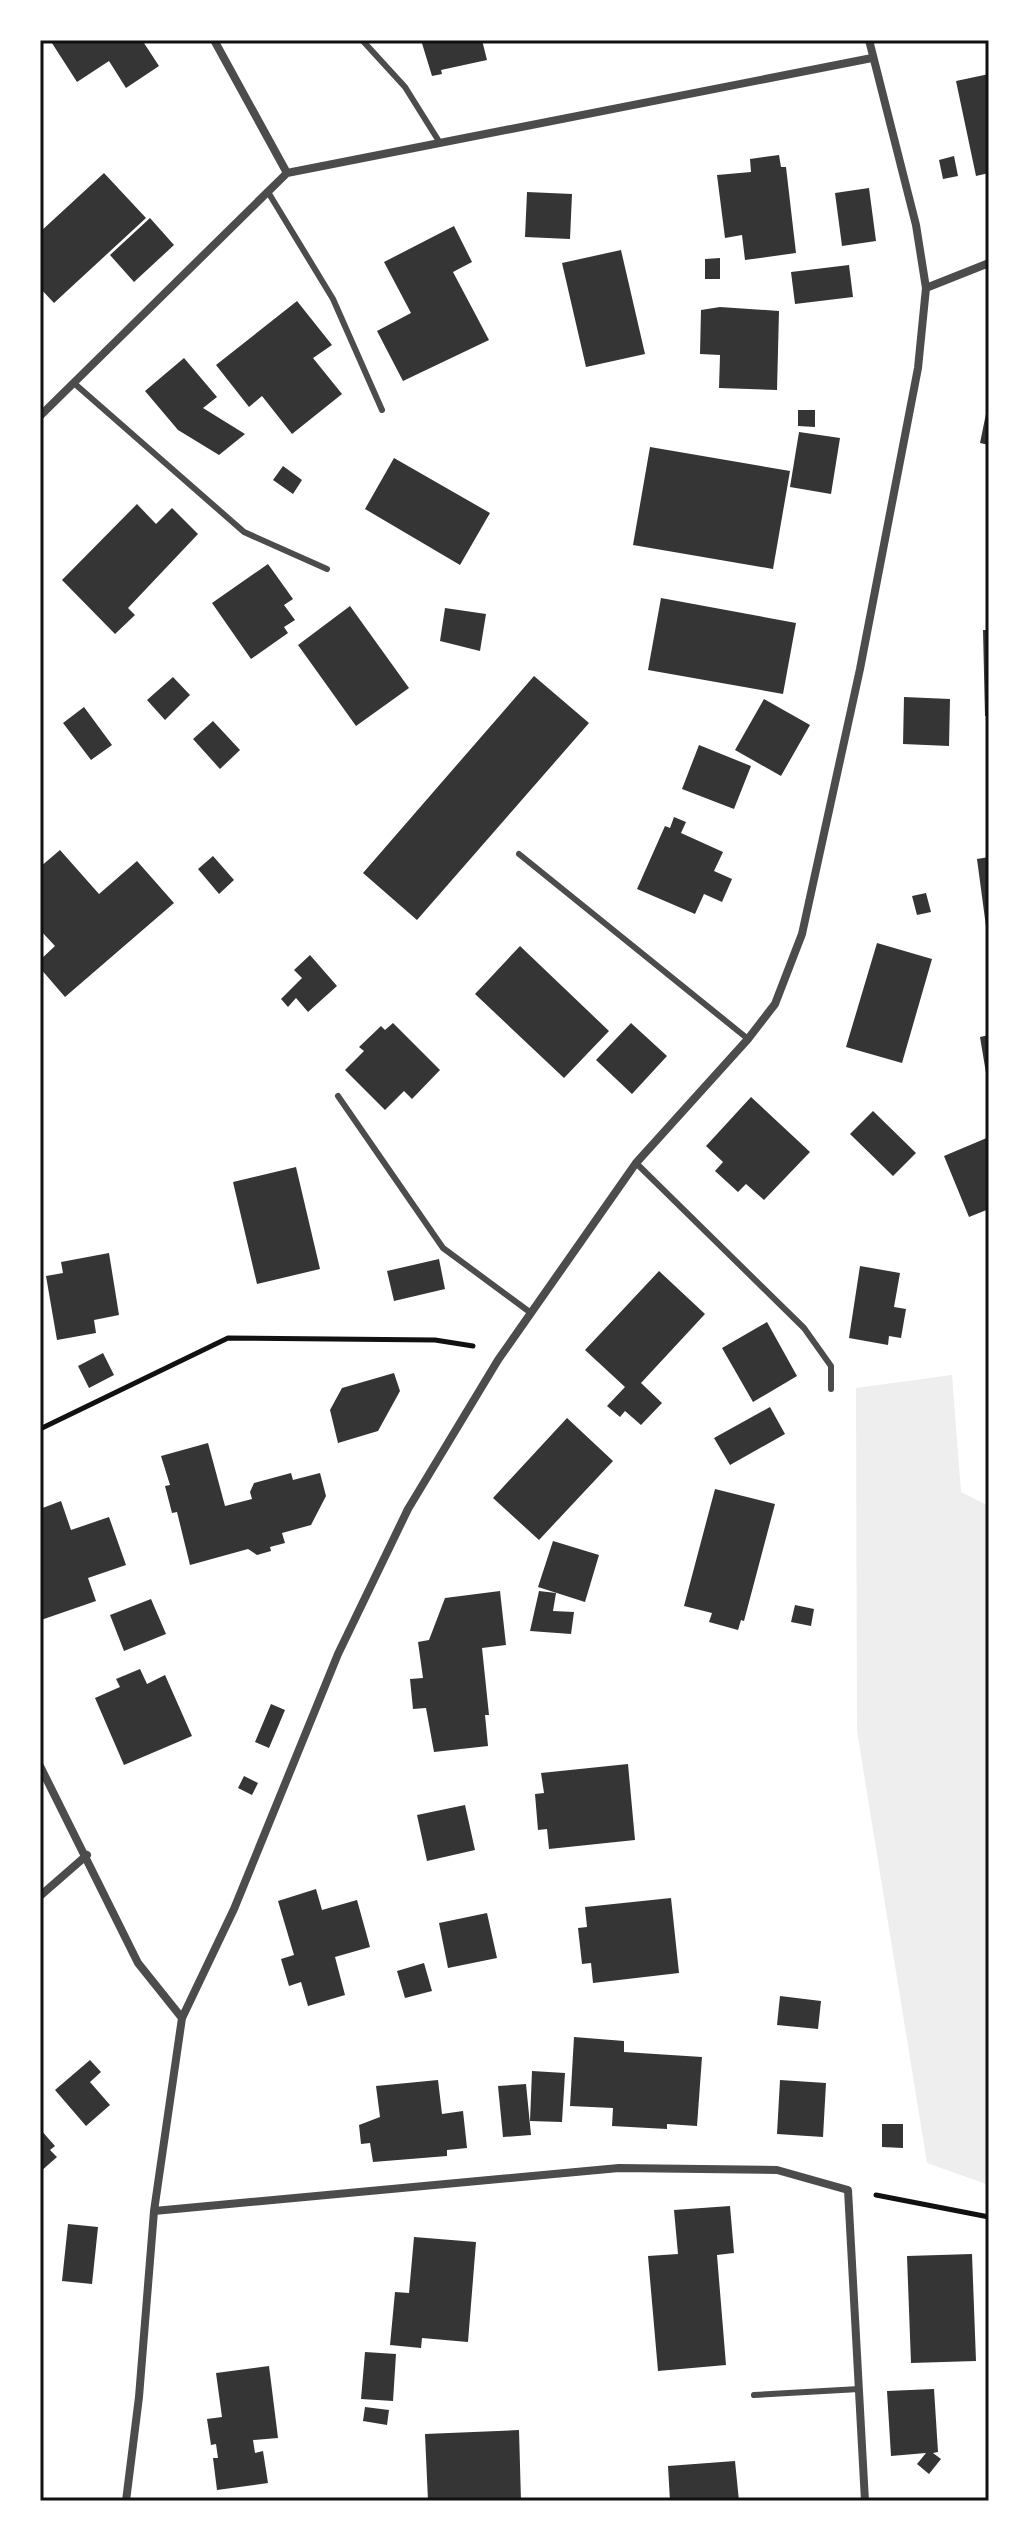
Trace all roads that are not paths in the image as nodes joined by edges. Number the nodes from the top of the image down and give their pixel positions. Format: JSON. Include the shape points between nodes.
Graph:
{"nodes":[{"id":1,"x":214,"y":40,"type":"edge"},
{"id":2,"x":362,"y":40,"type":"edge"},
{"id":3,"x":869,"y":40,"type":"edge"},
{"id":4,"x":872,"y":58,"type":"junction"},
{"id":5,"x":440,"y":143,"type":"junction"},
{"id":6,"x":287,"y":173,"type":"junction"},
{"id":7,"x":268,"y":192,"type":"junction"},
{"id":8,"x":989,"y":263,"type":"edge"},
{"id":9,"x":926,"y":288,"type":"junction"},
{"id":10,"x":75,"y":384,"type":"junction"},
{"id":11,"x":382,"y":410,"type":"dead end"},
{"id":12,"x":40,"y":416,"type":"edge"},
{"id":13,"x":327,"y":569,"type":"dead end"},
{"id":14,"x":519,"y":854,"type":"dead end"},
{"id":15,"x":748,"y":1039,"type":"junction"},
{"id":16,"x":338,"y":1096,"type":"dead end"},
{"id":17,"x":636,"y":1163,"type":"junction"},
{"id":18,"x":531,"y":1313,"type":"junction"},
{"id":19,"x":831,"y":1389,"type":"dead end"},
{"id":20,"x":40,"y":1766,"type":"edge"},
{"id":21,"x":87,"y":1855,"type":"junction"},
{"id":22,"x":40,"y":1896,"type":"edge"},
{"id":23,"x":182,"y":2018,"type":"junction"},
{"id":24,"x":154,"y":2211,"type":"junction"},
{"id":25,"x":859,"y":2389,"type":"junction"},
{"id":26,"x":754,"y":2395,"type":"dead end"},
{"id":27,"x":126,"y":2501,"type":"edge"},
{"id":28,"x":865,"y":2501,"type":"edge"}],
"edges":[{"from":1,"to":6,"type":"street"},
{"from":2,"to":5,"type":"lane","via":[[405,87]]},
{"from":3,"to":4,"type":"street"},
{"from":4,"to":5,"type":"street"},
{"from":4,"to":9,"type":"street","via":[[916,225]]},
{"from":5,"to":6,"type":"street"},
{"from":6,"to":7,"type":"street"},
{"from":7,"to":10,"type":"street"},
{"from":7,"to":11,"type":"lane","via":[[333,299]]},
{"from":8,"to":9,"type":"street"},
{"from":9,"to":15,"type":"street","via":[[918,368],[802,934],[775,1004]]},
{"from":10,"to":12,"type":"street"},
{"from":10,"to":13,"type":"lane","via":[[244,532]]},
{"from":14,"to":15,"type":"lane"},
{"from":15,"to":17,"type":"street"},
{"from":16,"to":18,"type":"lane","via":[[443,1248]]},
{"from":17,"to":18,"type":"street"},
{"from":17,"to":19,"type":"lane","via":[[821,1348],[832,1372]]},
{"from":18,"to":23,"type":"street","via":[[408,1509],[338,1654],[234,1909]]},
{"from":20,"to":21,"type":"street"},
{"from":21,"to":22,"type":"street"},
{"from":21,"to":23,"type":"street","via":[[138,1963]]},
{"from":23,"to":24,"type":"street"},
{"from":24,"to":25,"type":"street","via":[[619,2168],[777,2170],[848,2190]]},
{"from":24,"to":27,"type":"street"},
{"from":25,"to":26,"type":"lane"},
{"from":25,"to":28,"type":"street"}]}
